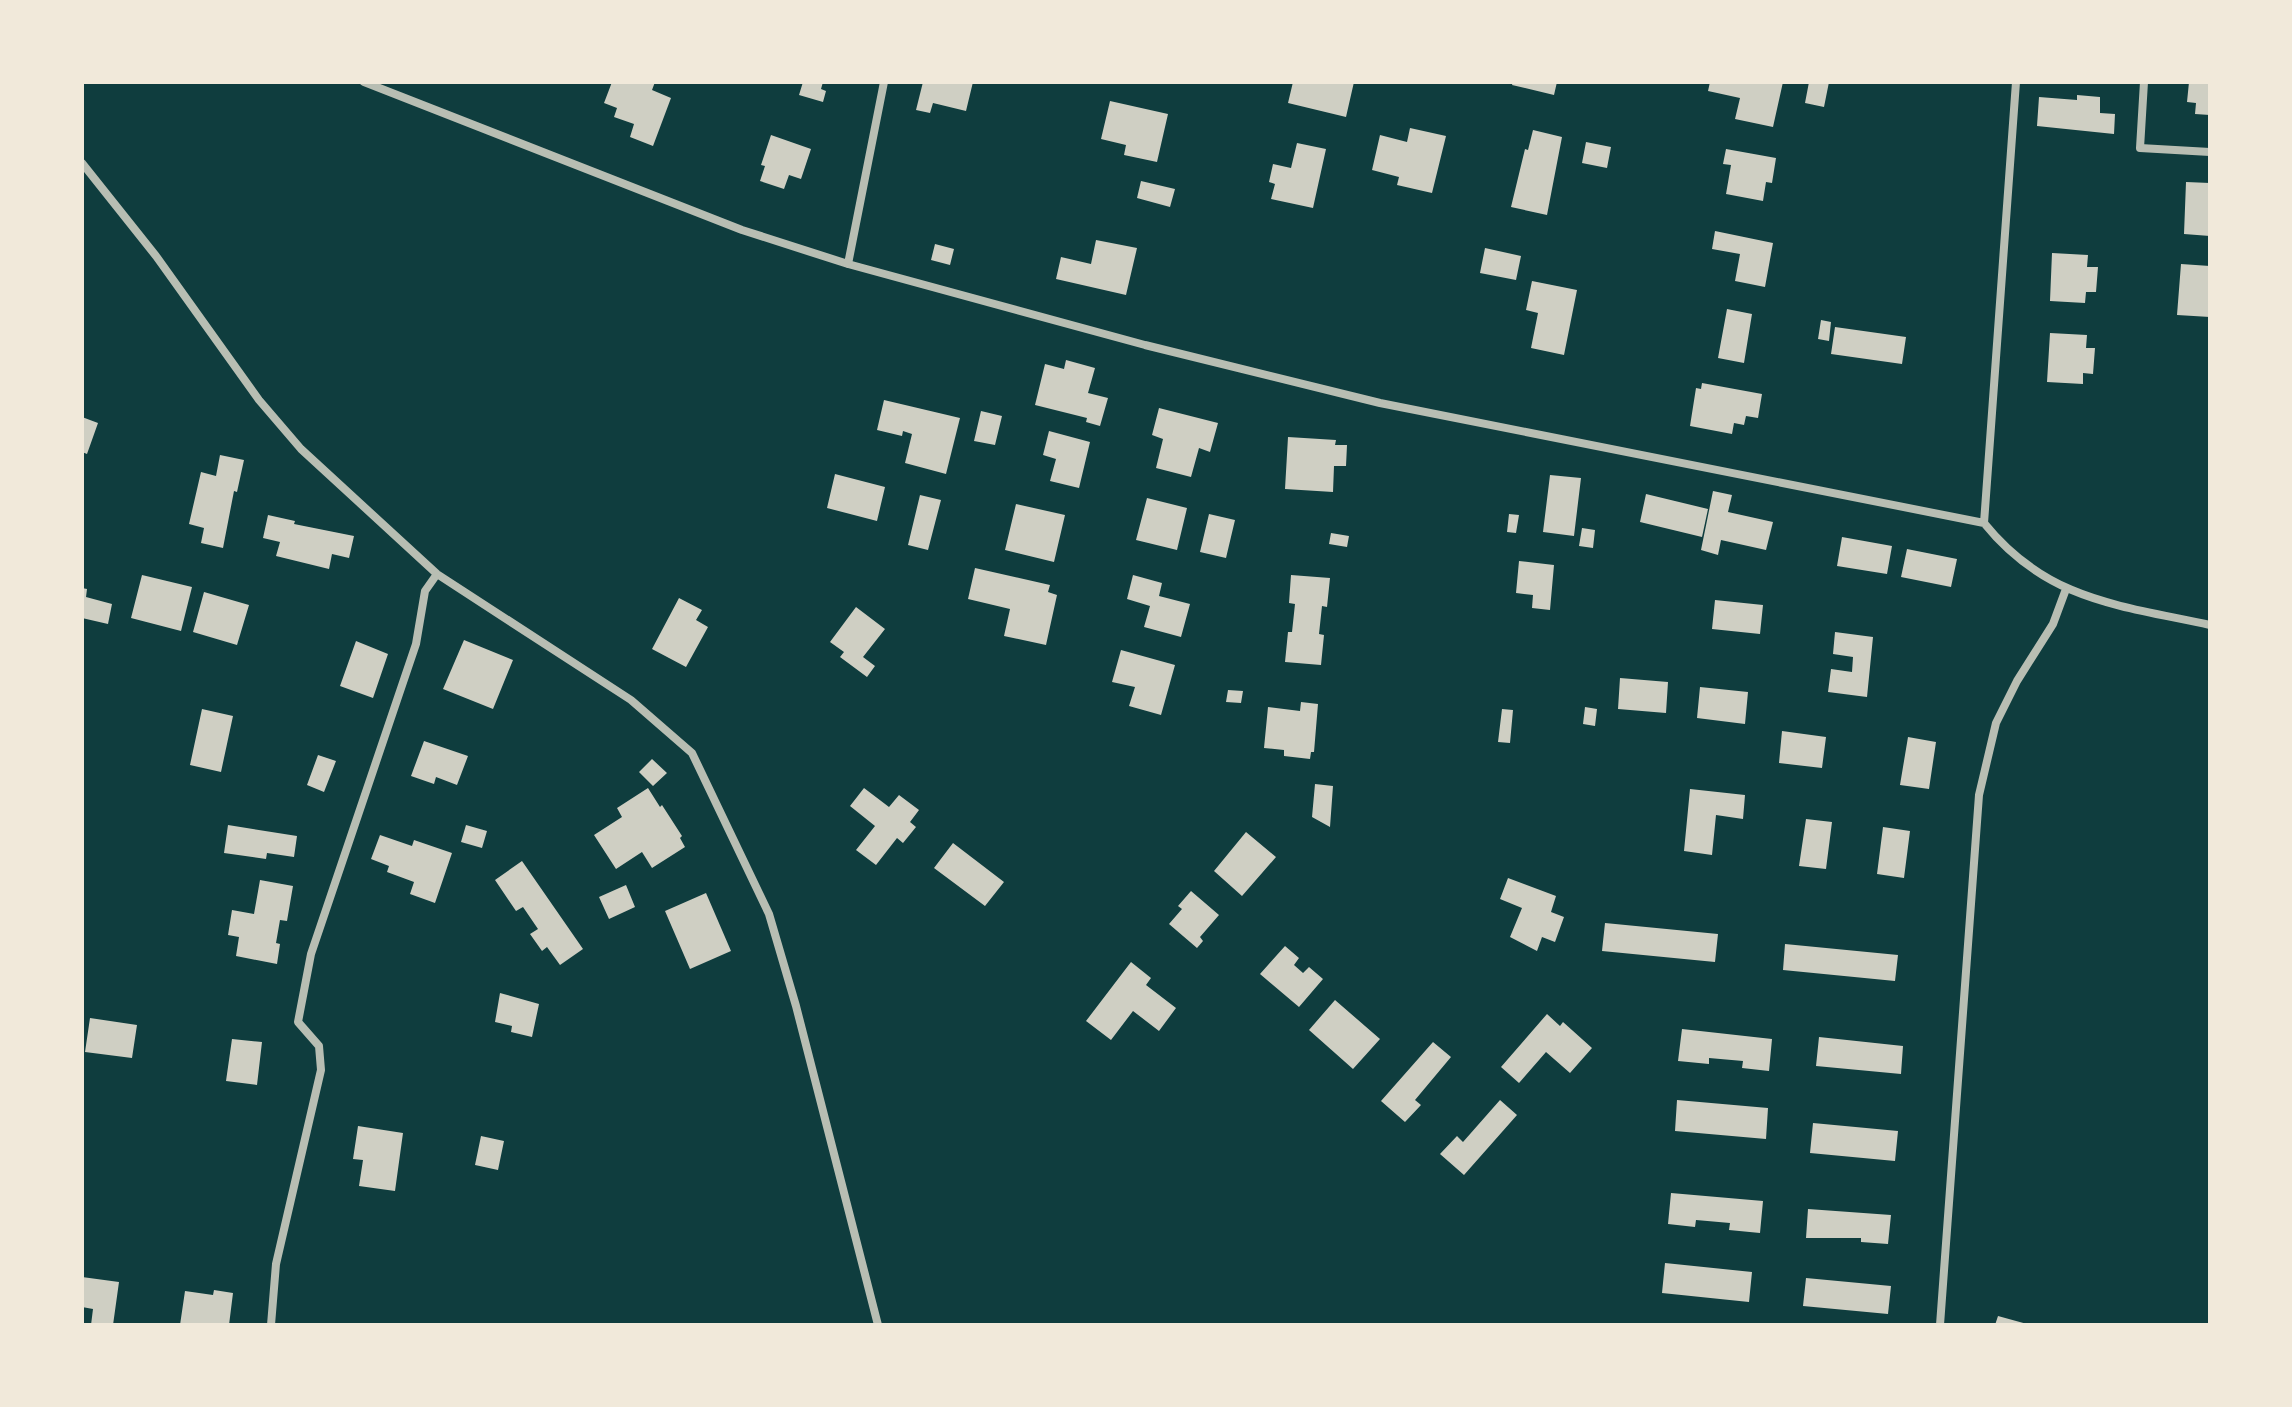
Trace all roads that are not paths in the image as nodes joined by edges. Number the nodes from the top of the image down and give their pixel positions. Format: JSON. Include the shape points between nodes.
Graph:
{"nodes":[{"id":1,"x":364,"y":82,"type":"edge"},
{"id":2,"x":884,"y":82,"type":"edge"},
{"id":3,"x":2016,"y":82,"type":"edge"},
{"id":4,"x":2144,"y":82,"type":"edge"},
{"id":5,"x":2210,"y":152,"type":"edge"},
{"id":6,"x":82,"y":163,"type":"edge"},
{"id":7,"x":848,"y":264,"type":"junction"},
{"id":8,"x":1984,"y":523,"type":"junction"},
{"id":9,"x":437,"y":574,"type":"junction"},
{"id":10,"x":2066,"y":589,"type":"junction"},
{"id":11,"x":2210,"y":625,"type":"edge"},
{"id":12,"x":271,"y":1325,"type":"edge"},
{"id":13,"x":878,"y":1325,"type":"edge"},
{"id":14,"x":1940,"y":1325,"type":"edge"}],
"edges":[{"from":1,"to":7,"type":"street","via":[[742,230]]},
{"from":2,"to":7,"type":"street"},
{"from":3,"to":8,"type":"street"},
{"from":4,"to":5,"type":"street","via":[[2140,148]]},
{"from":6,"to":9,"type":"street","via":[[301,449]]},
{"from":7,"to":8,"type":"street","via":[[1380,403]]},
{"from":8,"to":10,"type":"street","via":[[2003,547]]},
{"from":9,"to":12,"type":"street","via":[[425,591],[416,644],[311,954],[298,1022],[319,1046],[321,1070],[276,1264]]},
{"from":9,"to":13,"type":"street","via":[[631,700],[692,753],[769,914]]},
{"from":10,"to":11,"type":"street"},
{"from":10,"to":14,"type":"street","via":[[2053,624],[1996,723],[1979,795]]}]}
